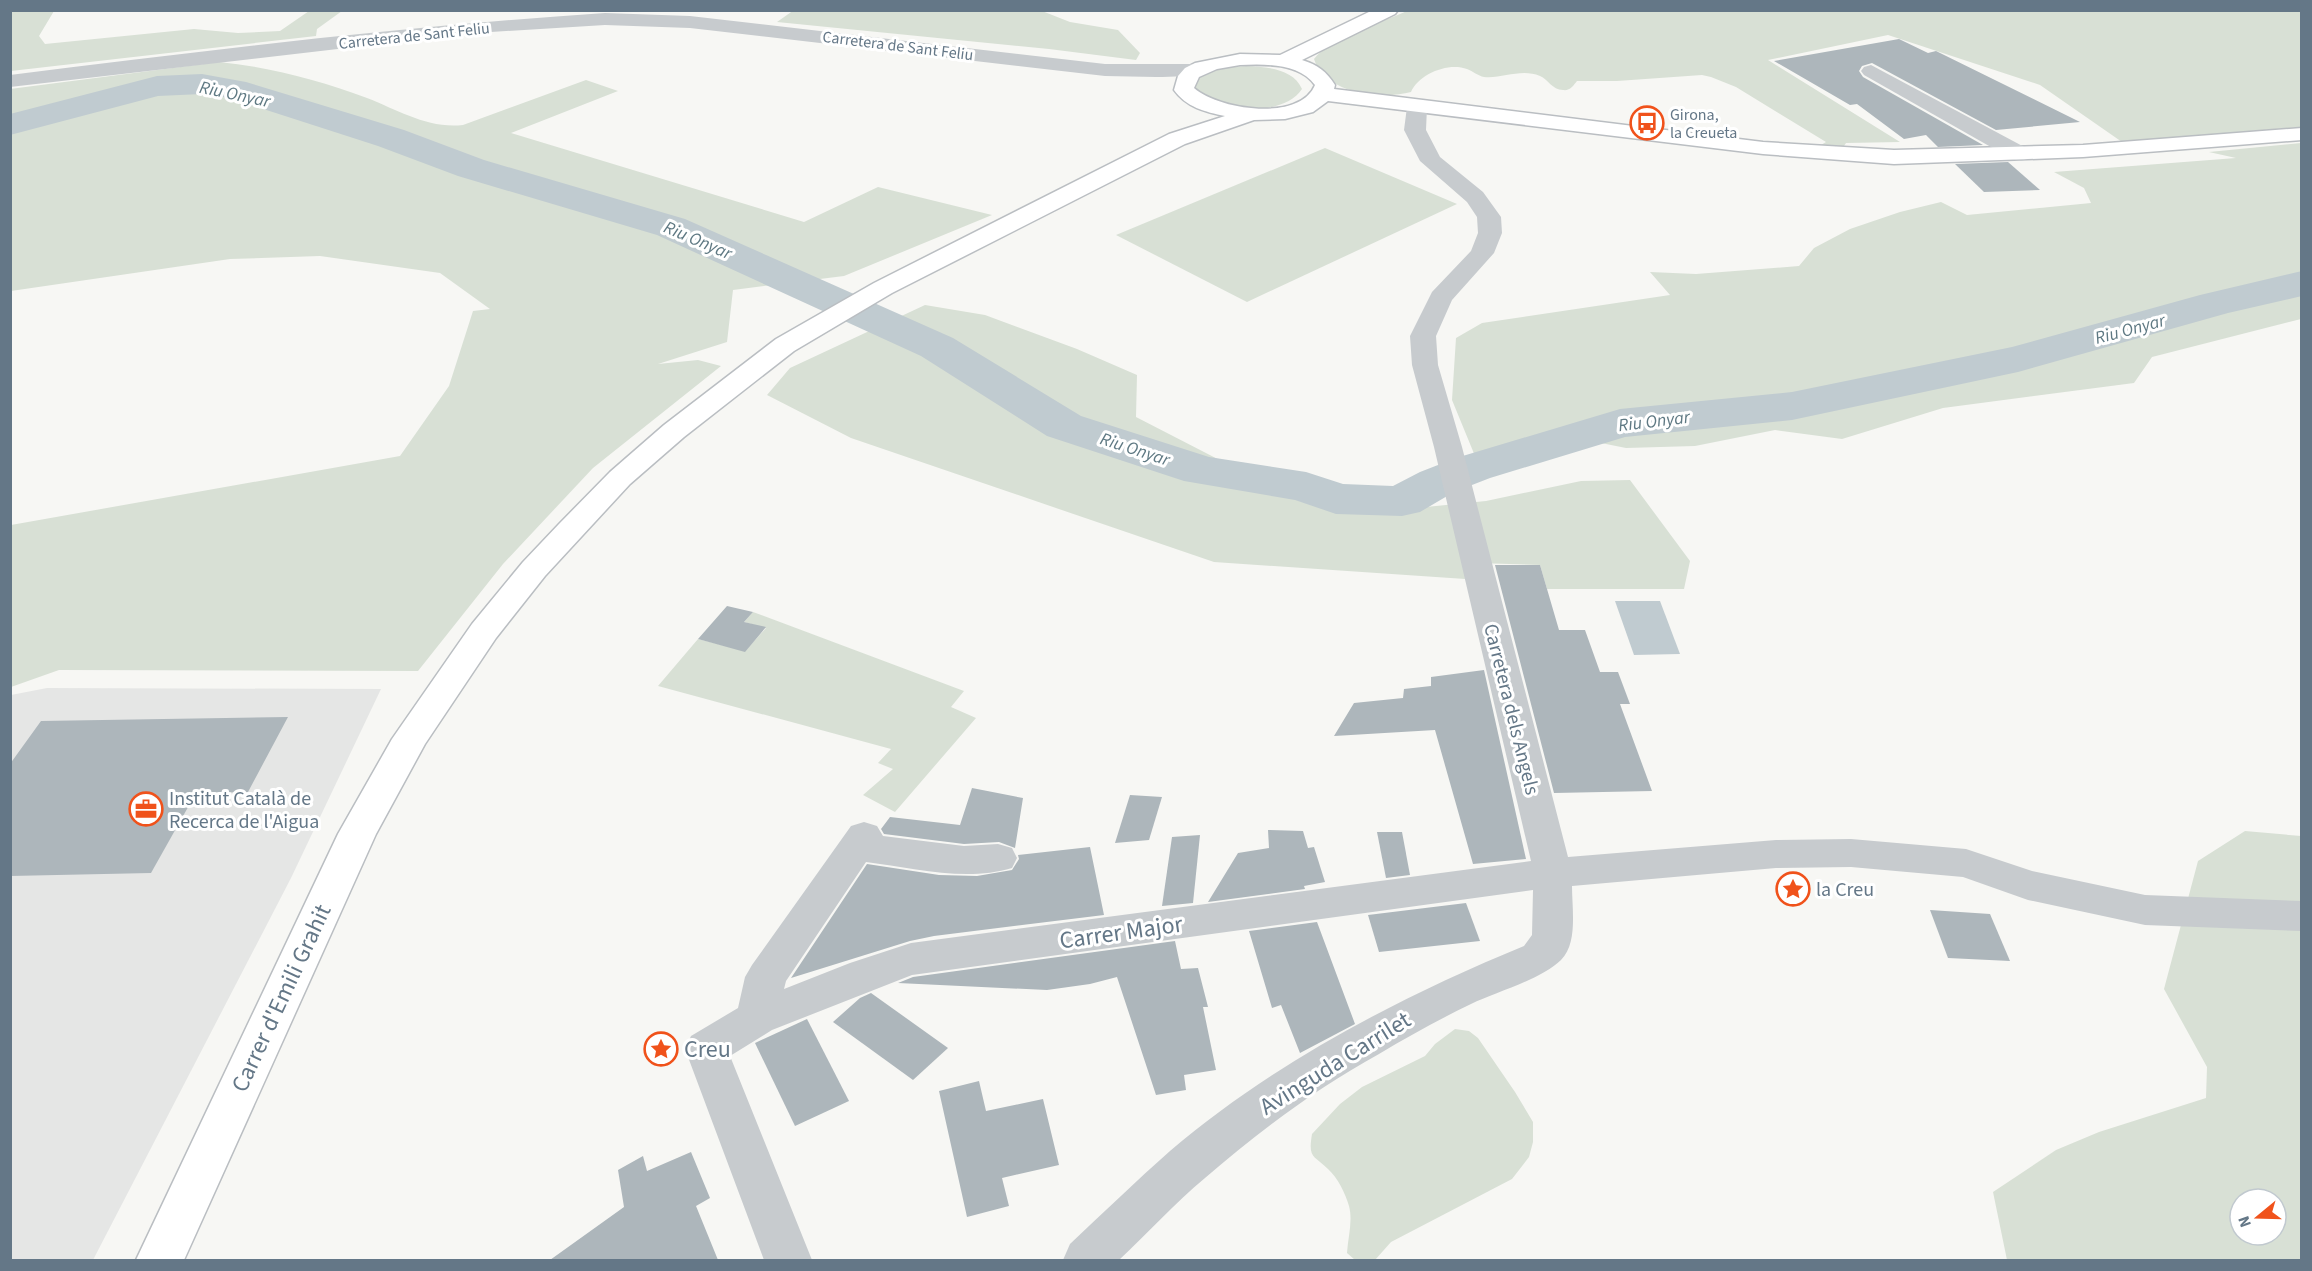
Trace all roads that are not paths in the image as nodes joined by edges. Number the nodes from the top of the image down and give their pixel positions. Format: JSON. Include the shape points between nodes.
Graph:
{"nodes":[{"id":1,"x":1389,"y":10,"type":"edge"},
{"id":2,"x":1282,"y":62,"type":"junction"},
{"id":3,"x":1200,"y":68,"type":"junction"},
{"id":4,"x":1105,"y":70,"type":"junction"},
{"id":5,"x":1871,"y":71,"type":"dead end"},
{"id":6,"x":10,"y":81,"type":"edge"},
{"id":7,"x":1324,"y":94,"type":"junction"},
{"id":8,"x":1190,"y":97,"type":"junction"},
{"id":9,"x":1417,"y":107,"type":"junction"},
{"id":10,"x":1252,"y":114,"type":"junction"},
{"id":11,"x":2301,"y":134,"type":"edge"},
{"id":12,"x":1177,"y":139,"type":"junction"},
{"id":13,"x":2020,"y":154,"type":"junction"},
{"id":14,"x":998,"y":858,"type":"dead end"},
{"id":15,"x":1553,"y":873,"type":"junction"},
{"id":16,"x":2301,"y":916,"type":"edge"},
{"id":17,"x":757,"y":1018,"type":"junction"},
{"id":18,"x":160,"y":1260,"type":"edge"},
{"id":19,"x":788,"y":1260,"type":"edge"},
{"id":20,"x":1087,"y":1260,"type":"edge"}],
"edges":[{"from":1,"to":2,"type":"main road"},
{"from":2,"to":3,"type":"main road","via":[[1239,59]]},
{"from":2,"to":7,"type":"main road","via":[[1320,77],[1325,85]]},
{"from":3,"to":4,"type":"street","name":"Carretera de Sant Feliu"},
{"from":3,"to":8,"type":"main road","via":[[1185,80],[1184,90]]},
{"from":4,"to":6,"type":"street","name":"Carretera de Sant Feliu","via":[[690,22],[605,20],[475,27]]},
{"from":4,"to":8,"type":"street","name":"Carretera de Sant Feliu","via":[[1154,81]]},
{"from":5,"to":13,"type":"street"},
{"from":7,"to":9,"type":"main road"},
{"from":7,"to":10,"type":"main road","via":[[1299,109]]},
{"from":8,"to":10,"type":"main road","via":[[1217,110]]},
{"from":8,"to":12,"type":"main road","via":[[1195,118]]},
{"from":9,"to":13,"type":"main road","via":[[1834,154]]},
{"from":9,"to":15,"type":"street","name":"Carretera dels Angels","via":[[1415,130],[1431,161],[1475,197],[1489,217],[1490,233],[1482,254],[1442,297],[1423,336],[1426,371]]},
{"from":10,"to":12,"type":"main road","name":"Carrer d'Emili Grahit"},
{"from":11,"to":13,"type":"main road"},
{"from":12,"to":18,"type":"main road","name":"Carrer d'Emili Grahit","via":[[952,252],[834,315],[765,358],[674,431],[598,501],[510,598],[410,739],[357,834]]},
{"from":14,"to":17,"type":"street","via":[[964,860],[860,841],[766,977]]},
{"from":15,"to":16,"type":"street","name":"Carrer Major","via":[[1776,854],[1851,853],[1966,863],[2028,885],[2145,910]]},
{"from":15,"to":17,"type":"street","name":"Carrer Major","via":[[911,959]]},
{"from":15,"to":20,"type":"street","name":"Avinguda Carrilet","via":[[1552,935],[1549,947],[1538,957],[1456,992],[1308,1075],[1187,1165]]},
{"from":17,"to":19,"type":"street","name":"Carrer Major","via":[[706,1049]]}]}
